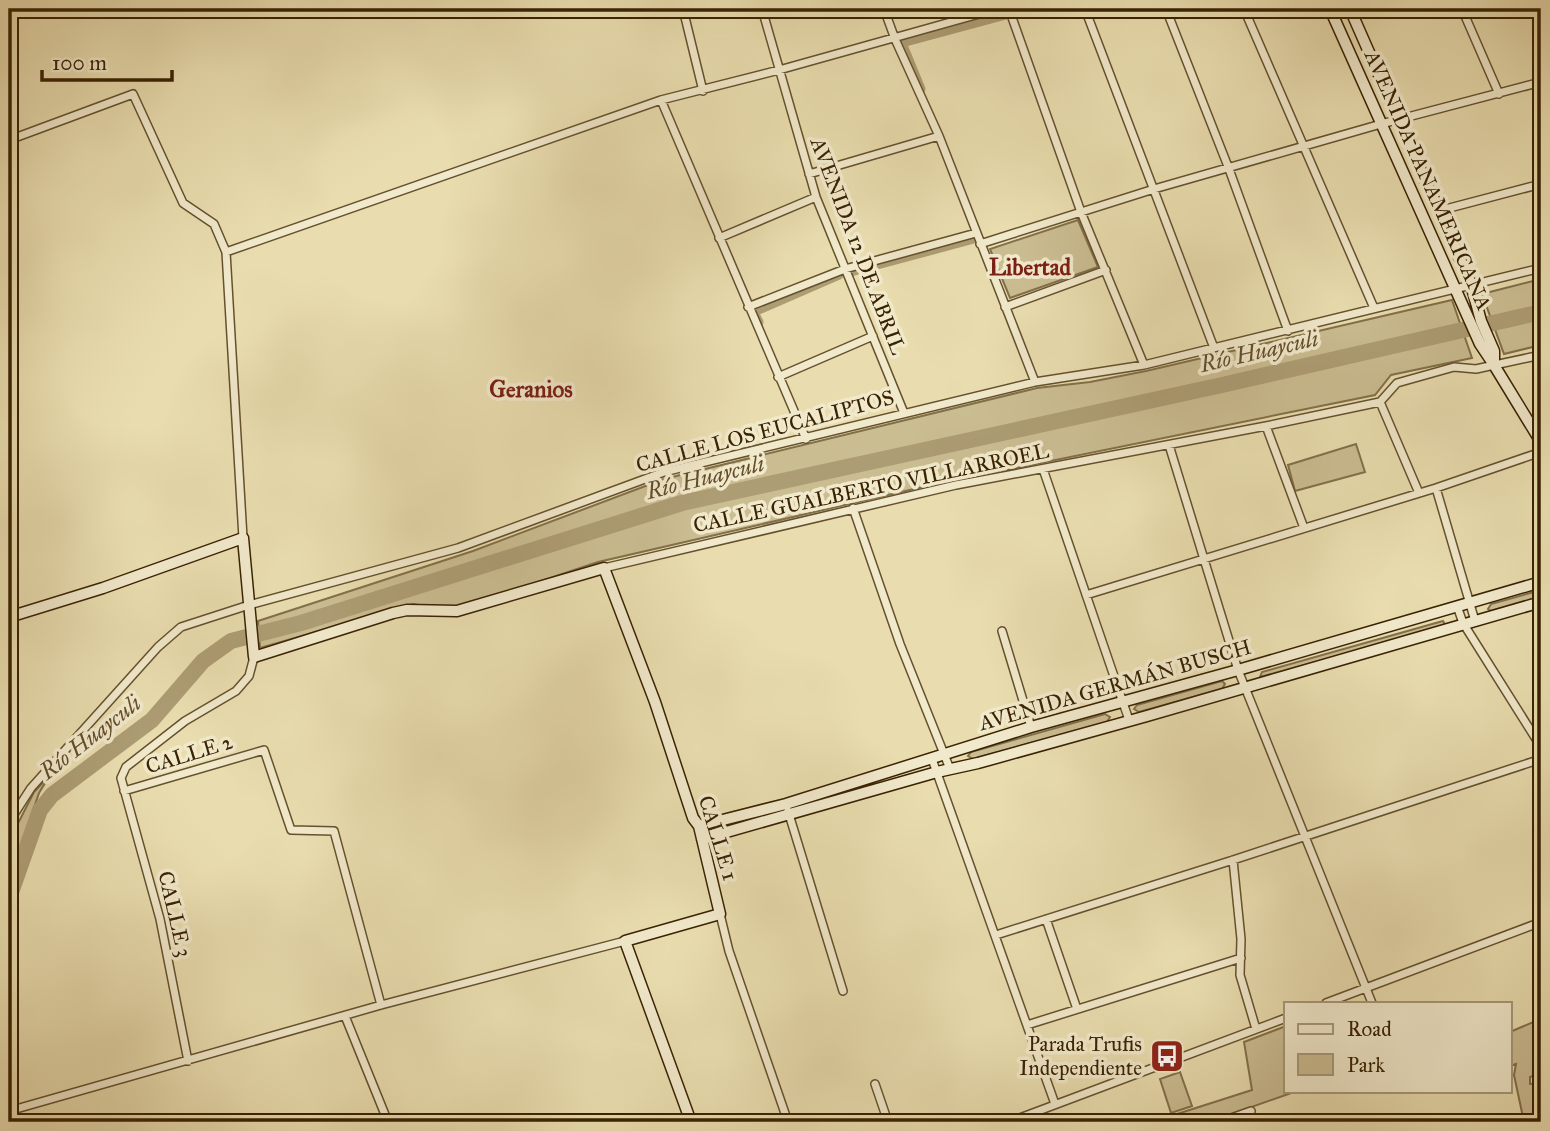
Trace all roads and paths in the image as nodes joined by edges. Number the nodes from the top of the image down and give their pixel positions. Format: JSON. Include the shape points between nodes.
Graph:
{"nodes":[{"id":1,"x":683,"y":9,"type":"edge"},
{"id":2,"x":762,"y":9,"type":"edge"},
{"id":3,"x":884,"y":9,"type":"edge"},
{"id":4,"x":998,"y":9,"type":"edge"},
{"id":5,"x":1009,"y":9,"type":"edge"},
{"id":6,"x":1085,"y":9,"type":"edge"},
{"id":7,"x":1166,"y":9,"type":"edge"},
{"id":8,"x":1244,"y":9,"type":"edge"},
{"id":9,"x":1331,"y":9,"type":"edge"},
{"id":10,"x":1350,"y":9,"type":"edge"},
{"id":11,"x":1462,"y":9,"type":"edge"},
{"id":12,"x":895,"y":39,"type":"junction"},
{"id":13,"x":779,"y":70,"type":"junction"},
{"id":14,"x":1541,"y":82,"type":"edge"},
{"id":15,"x":703,"y":91,"type":"junction"},
{"id":16,"x":1499,"y":94,"type":"junction"},
{"id":17,"x":661,"y":100,"type":"junction"},
{"id":18,"x":1398,"y":119,"type":"junction"},
{"id":19,"x":1381,"y":124,"type":"junction"},
{"id":20,"x":939,"y":136,"type":"junction"},
{"id":21,"x":9,"y":139,"type":"edge"},
{"id":22,"x":1304,"y":147,"type":"junction"},
{"id":23,"x":1229,"y":169,"type":"junction"},
{"id":24,"x":808,"y":174,"type":"junction"},
{"id":25,"x":1541,"y":184,"type":"edge"},
{"id":26,"x":1154,"y":189,"type":"junction"},
{"id":27,"x":816,"y":197,"type":"junction"},
{"id":28,"x":1438,"y":211,"type":"junction"},
{"id":29,"x":1082,"y":212,"type":"junction"},
{"id":30,"x":976,"y":233,"type":"junction"},
{"id":31,"x":719,"y":238,"type":"junction"},
{"id":32,"x":980,"y":244,"type":"junction"},
{"id":33,"x":226,"y":252,"type":"junction"},
{"id":34,"x":1541,"y":268,"type":"edge"},
{"id":35,"x":845,"y":269,"type":"junction"},
{"id":36,"x":1106,"y":270,"type":"junction"},
{"id":37,"x":1471,"y":284,"type":"junction"},
{"id":38,"x":1455,"y":289,"type":"junction"},
{"id":39,"x":748,"y":307,"type":"junction"},
{"id":40,"x":1005,"y":307,"type":"junction"},
{"id":41,"x":1374,"y":308,"type":"junction"},
{"id":42,"x":1476,"y":323,"type":"junction"},
{"id":43,"x":1288,"y":331,"type":"junction"},
{"id":44,"x":873,"y":336,"type":"junction"},
{"id":45,"x":1214,"y":348,"type":"junction"},
{"id":46,"x":1541,"y":355,"type":"edge"},
{"id":47,"x":1144,"y":365,"type":"junction"},
{"id":48,"x":1494,"y":365,"type":"junction"},
{"id":49,"x":778,"y":377,"type":"junction"},
{"id":50,"x":1035,"y":382,"type":"junction"},
{"id":51,"x":1380,"y":402,"type":"junction"},
{"id":52,"x":904,"y":413,"type":"junction"},
{"id":53,"x":1266,"y":426,"type":"junction"},
{"id":54,"x":806,"y":439,"type":"junction"},
{"id":55,"x":1541,"y":442,"type":"edge"},
{"id":56,"x":1169,"y":445,"type":"junction"},
{"id":57,"x":1541,"y":453,"type":"edge"},
{"id":58,"x":1044,"y":468,"type":"junction"},
{"id":59,"x":1436,"y":488,"type":"junction"},
{"id":60,"x":1419,"y":493,"type":"junction"},
{"id":61,"x":853,"y":508,"type":"junction"},
{"id":62,"x":1304,"y":528,"type":"junction"},
{"id":63,"x":243,"y":538,"type":"junction"},
{"id":64,"x":1203,"y":559,"type":"junction"},
{"id":65,"x":604,"y":568,"type":"junction"},
{"id":66,"x":1541,"y":582,"type":"edge"},
{"id":67,"x":1086,"y":595,"type":"junction"},
{"id":68,"x":1470,"y":602,"type":"junction"},
{"id":69,"x":1541,"y":602,"type":"edge"},
{"id":70,"x":248,"y":605,"type":"junction"},
{"id":71,"x":1457,"y":606,"type":"junction"},
{"id":72,"x":9,"y":617,"type":"edge"},
{"id":73,"x":1475,"y":621,"type":"junction"},
{"id":74,"x":1463,"y":623,"type":"junction"},
{"id":75,"x":1002,"y":631,"type":"dead end"},
{"id":76,"x":254,"y":651,"type":"junction"},
{"id":77,"x":1238,"y":670,"type":"junction"},
{"id":78,"x":1245,"y":688,"type":"junction"},
{"id":79,"x":1123,"y":701,"type":"junction"},
{"id":80,"x":1129,"y":720,"type":"junction"},
{"id":81,"x":1031,"y":727,"type":"junction"},
{"id":82,"x":1541,"y":747,"type":"edge"},
{"id":83,"x":943,"y":755,"type":"junction"},
{"id":84,"x":932,"y":759,"type":"junction"},
{"id":85,"x":1541,"y":759,"type":"edge"},
{"id":86,"x":950,"y":769,"type":"junction"},
{"id":87,"x":937,"y":772,"type":"junction"},
{"id":88,"x":124,"y":791,"type":"junction"},
{"id":89,"x":787,"y":809,"type":"junction"},
{"id":90,"x":9,"y":822,"type":"edge"},
{"id":91,"x":699,"y":826,"type":"junction"},
{"id":92,"x":1306,"y":835,"type":"junction"},
{"id":93,"x":702,"y":839,"type":"junction"},
{"id":94,"x":1233,"y":860,"type":"junction"},
{"id":95,"x":720,"y":914,"type":"junction"},
{"id":96,"x":1046,"y":919,"type":"junction"},
{"id":97,"x":1541,"y":922,"type":"edge"},
{"id":98,"x":996,"y":934,"type":"junction"},
{"id":99,"x":625,"y":942,"type":"junction"},
{"id":100,"x":1241,"y":958,"type":"junction"},
{"id":101,"x":1367,"y":988,"type":"junction"},
{"id":102,"x":843,"y":991,"type":"dead end"},
{"id":103,"x":1329,"y":1002,"type":"edge"},
{"id":104,"x":1372,"y":1002,"type":"edge"},
{"id":105,"x":381,"y":1005,"type":"junction"},
{"id":106,"x":1077,"y":1009,"type":"junction"},
{"id":107,"x":345,"y":1016,"type":"junction"},
{"id":108,"x":1284,"y":1019,"type":"edge"},
{"id":109,"x":1027,"y":1025,"type":"junction"},
{"id":110,"x":1256,"y":1029,"type":"junction"},
{"id":111,"x":188,"y":1060,"type":"junction"},
{"id":112,"x":875,"y":1084,"type":"dead end"},
{"id":113,"x":1055,"y":1104,"type":"junction"},
{"id":114,"x":9,"y":1111,"type":"edge"},
{"id":115,"x":1251,"y":1111,"type":"dead end"},
{"id":116,"x":388,"y":1122,"type":"edge"},
{"id":117,"x":691,"y":1122,"type":"edge"},
{"id":118,"x":788,"y":1122,"type":"edge"},
{"id":119,"x":888,"y":1122,"type":"edge"},
{"id":120,"x":1009,"y":1122,"type":"edge"},
{"id":121,"x":1220,"y":1122,"type":"edge"}],
"edges":[{"from":1,"to":15,"type":"street"},
{"from":2,"to":13,"type":"street","name":"AVENIDA 12 DE ABRIL"},
{"from":3,"to":12,"type":"street"},
{"from":4,"to":12,"type":"street"},
{"from":5,"to":29,"type":"street"},
{"from":6,"to":26,"type":"street"},
{"from":7,"to":23,"type":"street"},
{"from":8,"to":22,"type":"street"},
{"from":9,"to":19,"type":"main road","name":"AVENIDA PANAMERICANA"},
{"from":10,"to":18,"type":"main road","name":"AVENIDA PANAMERICANA"},
{"from":11,"to":16,"type":"street"},
{"from":12,"to":13,"type":"street"},
{"from":12,"to":20,"type":"street"},
{"from":13,"to":15,"type":"street"},
{"from":13,"to":24,"type":"street","name":"AVENIDA 12 DE ABRIL"},
{"from":14,"to":16,"type":"street"},
{"from":15,"to":17,"type":"street"},
{"from":16,"to":18,"type":"street"},
{"from":17,"to":31,"type":"street"},
{"from":17,"to":33,"type":"street"},
{"from":18,"to":19,"type":"street"},
{"from":18,"to":28,"type":"main road","name":"AVENIDA PANAMERICANA"},
{"from":19,"to":22,"type":"street"},
{"from":19,"to":38,"type":"main road","name":"AVENIDA PANAMERICANA"},
{"from":20,"to":24,"type":"street"},
{"from":20,"to":30,"type":"street"},
{"from":21,"to":33,"type":"street","via":[[134,94],[183,203],[214,224]]},
{"from":22,"to":23,"type":"street"},
{"from":22,"to":41,"type":"street"},
{"from":23,"to":26,"type":"street"},
{"from":23,"to":43,"type":"street"},
{"from":24,"to":27,"type":"street","name":"AVENIDA 12 DE ABRIL"},
{"from":25,"to":28,"type":"street"},
{"from":26,"to":29,"type":"street"},
{"from":26,"to":45,"type":"street"},
{"from":27,"to":31,"type":"street"},
{"from":27,"to":35,"type":"street","name":"AVENIDA 12 DE ABRIL"},
{"from":28,"to":37,"type":"main road","name":"AVENIDA PANAMERICANA"},
{"from":29,"to":32,"type":"street"},
{"from":29,"to":36,"type":"street"},
{"from":30,"to":32,"type":"street"},
{"from":30,"to":35,"type":"street"},
{"from":31,"to":39,"type":"street"},
{"from":32,"to":40,"type":"street"},
{"from":33,"to":63,"type":"street"},
{"from":34,"to":37,"type":"street","name":"CALLE LOS EUCALIPTOS"},
{"from":35,"to":39,"type":"street"},
{"from":35,"to":44,"type":"street","name":"AVENIDA 12 DE ABRIL"},
{"from":36,"to":40,"type":"street"},
{"from":36,"to":47,"type":"street"},
{"from":37,"to":38,"type":"street","name":"CALLE LOS EUCALIPTOS"},
{"from":37,"to":42,"type":"main road","name":"AVENIDA PANAMERICANA"},
{"from":38,"to":41,"type":"street","name":"CALLE LOS EUCALIPTOS"},
{"from":38,"to":42,"type":"main road","name":"AVENIDA PANAMERICANA"},
{"from":39,"to":49,"type":"street"},
{"from":40,"to":50,"type":"street"},
{"from":41,"to":43,"type":"street","name":"CALLE LOS EUCALIPTOS"},
{"from":42,"to":48,"type":"main road","name":"AVENIDA PANAMERICANA"},
{"from":43,"to":45,"type":"street","name":"CALLE LOS EUCALIPTOS"},
{"from":44,"to":49,"type":"street"},
{"from":44,"to":52,"type":"street","name":"AVENIDA 12 DE ABRIL"},
{"from":45,"to":47,"type":"street","name":"CALLE LOS EUCALIPTOS"},
{"from":46,"to":48,"type":"street","name":"CALLE GUALBERTO VILLARROEL"},
{"from":47,"to":50,"type":"street","name":"CALLE LOS EUCALIPTOS"},
{"from":48,"to":51,"type":"street","name":"CALLE GUALBERTO VILLARROEL","via":[[1454,367],[1397,383]]},
{"from":48,"to":55,"type":"main road","name":"AVENIDA PANAMERICANA"},
{"from":49,"to":54,"type":"street"},
{"from":50,"to":52,"type":"street","name":"CALLE LOS EUCALIPTOS"},
{"from":51,"to":53,"type":"street","name":"CALLE GUALBERTO VILLARROEL"},
{"from":51,"to":60,"type":"street"},
{"from":52,"to":54,"type":"street","name":"CALLE LOS EUCALIPTOS"},
{"from":53,"to":56,"type":"street","name":"CALLE GUALBERTO VILLARROEL"},
{"from":53,"to":62,"type":"street"},
{"from":54,"to":70,"type":"street","name":"CALLE LOS EUCALIPTOS","via":[[664,472],[458,548]]},
{"from":56,"to":58,"type":"street","name":"CALLE GUALBERTO VILLARROEL"},
{"from":56,"to":64,"type":"street"},
{"from":57,"to":59,"type":"street"},
{"from":58,"to":61,"type":"street","name":"CALLE GUALBERTO VILLARROEL"},
{"from":58,"to":67,"type":"street"},
{"from":59,"to":60,"type":"street"},
{"from":59,"to":68,"type":"street"},
{"from":60,"to":62,"type":"street"},
{"from":61,"to":65,"type":"street","name":"CALLE GUALBERTO VILLARROEL"},
{"from":61,"to":83,"type":"street"},
{"from":62,"to":64,"type":"street"},
{"from":63,"to":70,"type":"main road"},
{"from":63,"to":72,"type":"main road"},
{"from":64,"to":67,"type":"street"},
{"from":64,"to":77,"type":"street"},
{"from":65,"to":76,"type":"main road","name":"CALLE GUALBERTO VILLARROEL","via":[[457,611],[407,610]]},
{"from":65,"to":91,"type":"main road","name":"CALLE 1"},
{"from":66,"to":68,"type":"main road","name":"AVENIDA GERMÁN BUSCH"},
{"from":67,"to":79,"type":"street"},
{"from":68,"to":71,"type":"main road","name":"AVENIDA GERMÁN BUSCH"},
{"from":68,"to":73,"type":"street"},
{"from":69,"to":73,"type":"main road","name":"AVENIDA GERMÁN BUSCH"},
{"from":70,"to":76,"type":"main road"},
{"from":70,"to":90,"type":"street","name":"CALLE LOS EUCALIPTOS","via":[[181,627],[158,646],[31,788]]},
{"from":71,"to":74,"type":"street"},
{"from":71,"to":77,"type":"main road","name":"AVENIDA GERMÁN BUSCH"},
{"from":73,"to":74,"type":"main road","name":"AVENIDA GERMÁN BUSCH"},
{"from":74,"to":78,"type":"main road","name":"AVENIDA GERMÁN BUSCH"},
{"from":74,"to":82,"type":"street"},
{"from":75,"to":81,"type":"street"},
{"from":76,"to":88,"type":"street","name":"CALLE 3","via":[[249,676],[236,691],[185,721],[126,767],[121,778]]},
{"from":77,"to":78,"type":"street"},
{"from":77,"to":79,"type":"main road","name":"AVENIDA GERMÁN BUSCH"},
{"from":78,"to":80,"type":"main road","name":"AVENIDA GERMÁN BUSCH"},
{"from":78,"to":92,"type":"street"},
{"from":79,"to":80,"type":"street"},
{"from":79,"to":81,"type":"main road","name":"AVENIDA GERMÁN BUSCH"},
{"from":80,"to":86,"type":"main road","name":"AVENIDA GERMÁN BUSCH"},
{"from":81,"to":83,"type":"main road","name":"AVENIDA GERMÁN BUSCH"},
{"from":83,"to":84,"type":"main road","name":"AVENIDA GERMÁN BUSCH"},
{"from":83,"to":86,"type":"street"},
{"from":84,"to":87,"type":"street"},
{"from":84,"to":89,"type":"main road","name":"AVENIDA GERMÁN BUSCH"},
{"from":85,"to":92,"type":"street"},
{"from":86,"to":87,"type":"main road","name":"AVENIDA GERMÁN BUSCH"},
{"from":87,"to":89,"type":"main road","name":"AVENIDA GERMÁN BUSCH"},
{"from":87,"to":98,"type":"street"},
{"from":88,"to":105,"type":"street","name":"CALLE 2","via":[[264,750],[291,830],[334,831]]},
{"from":88,"to":111,"type":"street","name":"CALLE 3","via":[[160,919]]},
{"from":89,"to":91,"type":"main road","name":"AVENIDA GERMÁN BUSCH"},
{"from":89,"to":93,"type":"main road","name":"AVENIDA GERMÁN BUSCH"},
{"from":89,"to":102,"type":"street"},
{"from":91,"to":93,"type":"main road","name":"CALLE 1"},
{"from":92,"to":94,"type":"street"},
{"from":92,"to":101,"type":"street"},
{"from":93,"to":95,"type":"main road","name":"CALLE 1"},
{"from":94,"to":96,"type":"street"},
{"from":94,"to":100,"type":"street"},
{"from":95,"to":99,"type":"main road"},
{"from":95,"to":118,"type":"street","name":"CALLE 1"},
{"from":96,"to":98,"type":"street"},
{"from":96,"to":106,"type":"street"},
{"from":97,"to":101,"type":"street"},
{"from":98,"to":109,"type":"street"},
{"from":99,"to":105,"type":"street"},
{"from":99,"to":117,"type":"main road"},
{"from":100,"to":106,"type":"street"},
{"from":100,"to":110,"type":"street","via":[[1240,975]]},
{"from":101,"to":103,"type":"street"},
{"from":101,"to":104,"type":"street"},
{"from":105,"to":107,"type":"street"},
{"from":106,"to":109,"type":"street"},
{"from":107,"to":111,"type":"street"},
{"from":107,"to":116,"type":"street"},
{"from":108,"to":110,"type":"street"},
{"from":109,"to":113,"type":"street"},
{"from":110,"to":113,"type":"street"},
{"from":111,"to":114,"type":"street"},
{"from":112,"to":119,"type":"street"},
{"from":113,"to":120,"type":"street"},
{"from":115,"to":121,"type":"street"}]}
